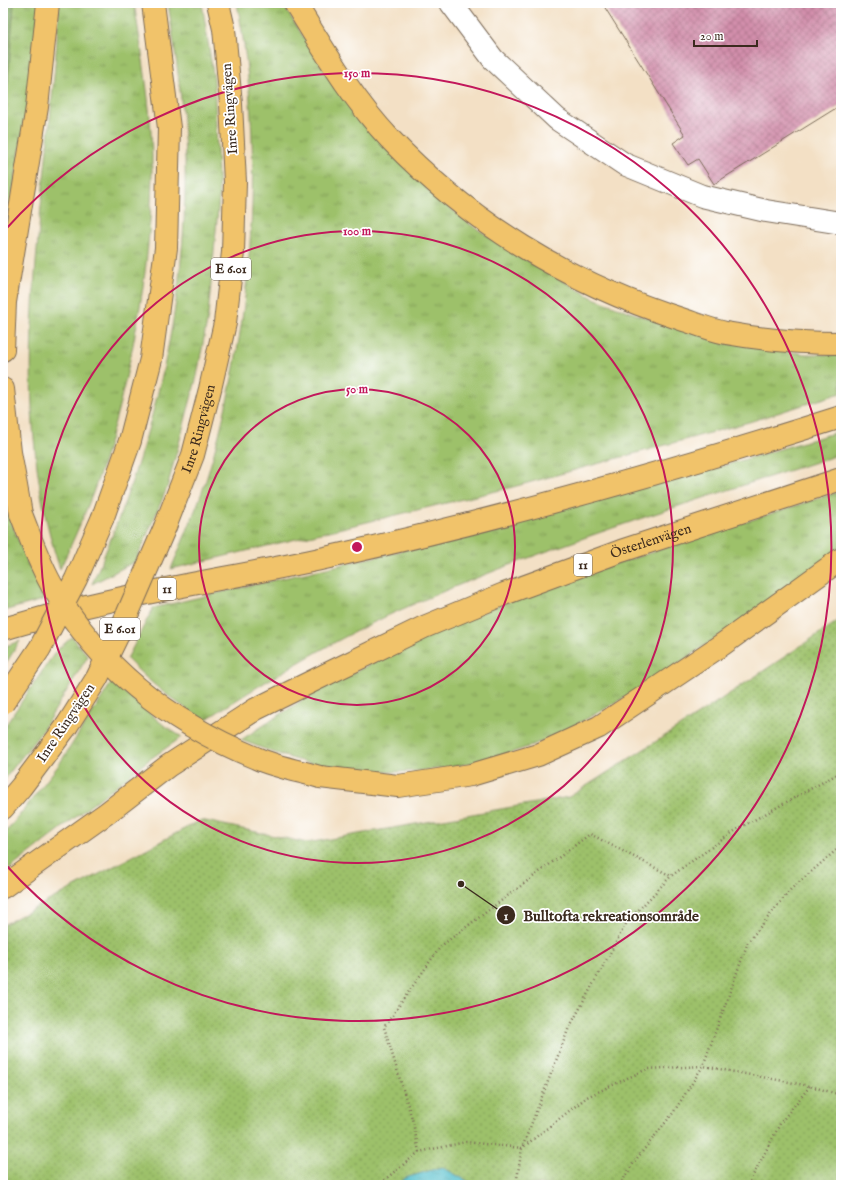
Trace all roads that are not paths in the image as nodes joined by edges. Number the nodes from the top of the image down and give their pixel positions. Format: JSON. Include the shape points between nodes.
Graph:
{"nodes":[{"id":1,"x":48,"y":3,"type":"edge"},
{"id":2,"x":153,"y":3,"type":"edge"},
{"id":3,"x":218,"y":3,"type":"edge"},
{"id":4,"x":295,"y":3,"type":"edge"},
{"id":5,"x":451,"y":3,"type":"edge"},
{"id":6,"x":841,"y":222,"type":"edge"},
{"id":7,"x":841,"y":343,"type":"edge"},
{"id":8,"x":3,"y":350,"type":"edge"},
{"id":9,"x":3,"y":389,"type":"edge"},
{"id":10,"x":841,"y":417,"type":"edge"},
{"id":11,"x":841,"y":479,"type":"edge"},
{"id":12,"x":841,"y":558,"type":"edge"},
{"id":13,"x":3,"y":629,"type":"edge"},
{"id":14,"x":3,"y":703,"type":"edge"},
{"id":15,"x":3,"y":808,"type":"edge"},
{"id":16,"x":3,"y":887,"type":"edge"}],
"edges":[{"from":1,"to":8,"type":"highway","via":[[37,107],[5,302]]},
{"from":2,"to":14,"type":"highway","bridge":true,"via":[[169,128],[166,248],[151,359],[130,441],[103,517],[76,579],[40,648]]},
{"from":3,"to":15,"type":"highway","name":"Inre Ringvägen","number":"E 6.01","bridge":true,"via":[[224,29],[232,104],[235,182],[233,252],[224,324],[193,456],[124,622],[97,678],[66,727]]},
{"from":4,"to":7,"type":"highway","via":[[344,83],[390,139],[443,188],[499,233],[575,278],[649,309],[725,333],[793,342]]},
{"from":5,"to":6,"type":"lane","via":[[493,59],[557,119],[624,164],[702,196],[766,211]]},
{"from":9,"to":12,"type":"highway","bridge":true,"via":[[10,452],[21,514],[53,588],[77,625],[102,655],[146,697],[190,726],[257,759],[320,777],[398,786],[471,775],[538,755],[599,727],[722,644]]},
{"from":10,"to":13,"type":"highway","number":"11","via":[[619,484],[333,556],[91,605]]},
{"from":11,"to":16,"type":"highway","name":"Österlenvägen","number":"11","via":[[621,551],[504,594],[424,627],[333,671],[256,709],[168,766]]}]}
